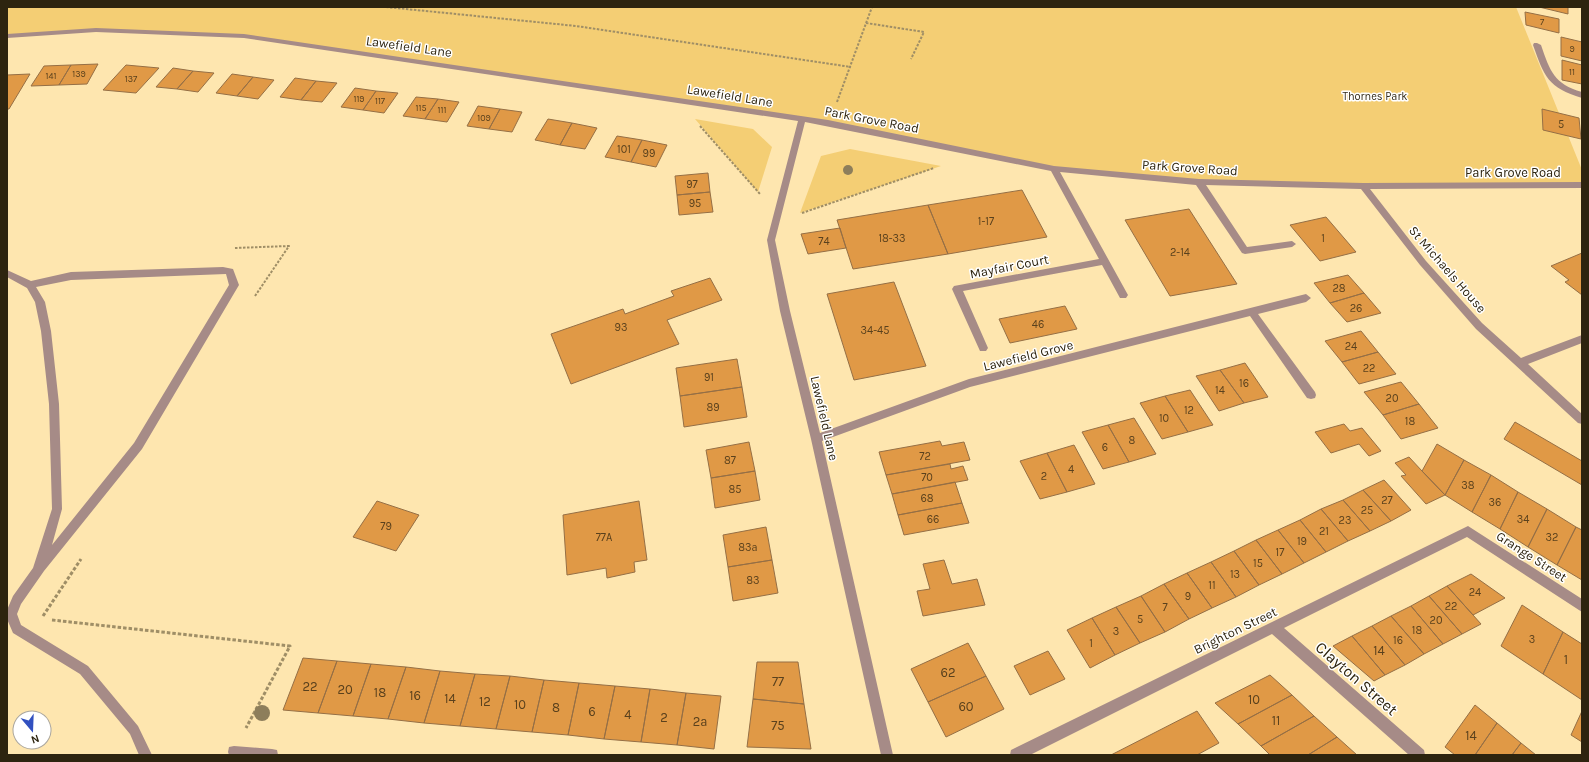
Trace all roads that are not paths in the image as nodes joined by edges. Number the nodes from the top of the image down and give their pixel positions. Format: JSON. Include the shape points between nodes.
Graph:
{"nodes":[{"id":1,"x":7,"y":36,"type":"edge"},
{"id":2,"x":1537,"y":45,"type":"dead end"},
{"id":3,"x":1582,"y":95,"type":"edge"},
{"id":4,"x":802,"y":120,"type":"junction"},
{"id":5,"x":1054,"y":169,"type":"junction"},
{"id":6,"x":1199,"y":182,"type":"junction"},
{"id":7,"x":1582,"y":185,"type":"edge"},
{"id":8,"x":1363,"y":186,"type":"junction"},
{"id":9,"x":1292,"y":244,"type":"dead end"},
{"id":10,"x":1105,"y":261,"type":"junction"},
{"id":11,"x":7,"y":273,"type":"edge"},
{"id":12,"x":30,"y":285,"type":"junction"},
{"id":13,"x":1123,"y":295,"type":"dead end"},
{"id":14,"x":1306,"y":298,"type":"dead end"},
{"id":15,"x":1252,"y":312,"type":"junction"},
{"id":16,"x":1582,"y":339,"type":"edge"},
{"id":17,"x":983,"y":348,"type":"dead end"},
{"id":18,"x":1520,"y":362,"type":"junction"},
{"id":19,"x":1311,"y":395,"type":"dead end"},
{"id":20,"x":1582,"y":420,"type":"edge"},
{"id":21,"x":816,"y":439,"type":"junction"},
{"id":22,"x":1468,"y":531,"type":"joint"},
{"id":23,"x":38,"y":571,"type":"junction"},
{"id":24,"x":1582,"y":606,"type":"edge"},
{"id":25,"x":1273,"y":627,"type":"junction"},
{"id":26,"x":234,"y":752,"type":"road end"},
{"id":27,"x":146,"y":755,"type":"edge"},
{"id":28,"x":272,"y":755,"type":"edge"},
{"id":29,"x":886,"y":755,"type":"edge"},
{"id":30,"x":1016,"y":755,"type":"edge"},
{"id":31,"x":1418,"y":755,"type":"edge"}],
"edges":[{"from":1,"to":4,"type":"street","name":"Lawefield Lane","via":[[96,30],[244,36]]},
{"from":2,"to":3,"type":"street","via":[[1548,77],[1570,92]]},
{"from":4,"to":5,"type":"street","name":"Park Grove Road"},
{"from":4,"to":21,"type":"street","name":"Lawefield Lane","via":[[771,240],[785,311]]},
{"from":5,"to":6,"type":"street","name":"Park Grove Road"},
{"from":5,"to":10,"type":"street"},
{"from":6,"to":8,"type":"street","name":"Park Grove Road"},
{"from":6,"to":9,"type":"street","via":[[1245,251]]},
{"from":7,"to":8,"type":"street","name":"Park Grove Road"},
{"from":8,"to":18,"type":"street","name":"St Michaels House","via":[[1438,280],[1479,326]]},
{"from":10,"to":13,"type":"street"},
{"from":10,"to":17,"type":"street","name":"Mayfair Court","via":[[958,289]]},
{"from":11,"to":12,"type":"street"},
{"from":12,"to":23,"type":"street","via":[[40,302],[48,338],[54,404],[57,509]]},
{"from":12,"to":23,"type":"street","via":[[71,276],[223,270],[230,271],[234,285],[138,446]]},
{"from":14,"to":15,"type":"street","name":"Lawefield Grove"},
{"from":15,"to":19,"type":"street"},
{"from":15,"to":21,"type":"street","name":"Lawefield Grove","via":[[969,383]]},
{"from":16,"to":18,"type":"street"},
{"from":18,"to":20,"type":"street","name":"St Michaels House"},
{"from":21,"to":29,"type":"street","name":"Lawefield Lane"},
{"from":22,"to":24,"type":"street","name":"Grange Street"},
{"from":22,"to":25,"type":"street","name":"Brighton Street"},
{"from":23,"to":27,"type":"street","via":[[17,600],[11,614],[17,629],[84,670],[134,730]]},
{"from":25,"to":30,"type":"street","name":"Brighton Street"},
{"from":25,"to":31,"type":"street","name":"Clayton Street"},
{"from":26,"to":28,"type":"street"}]}
